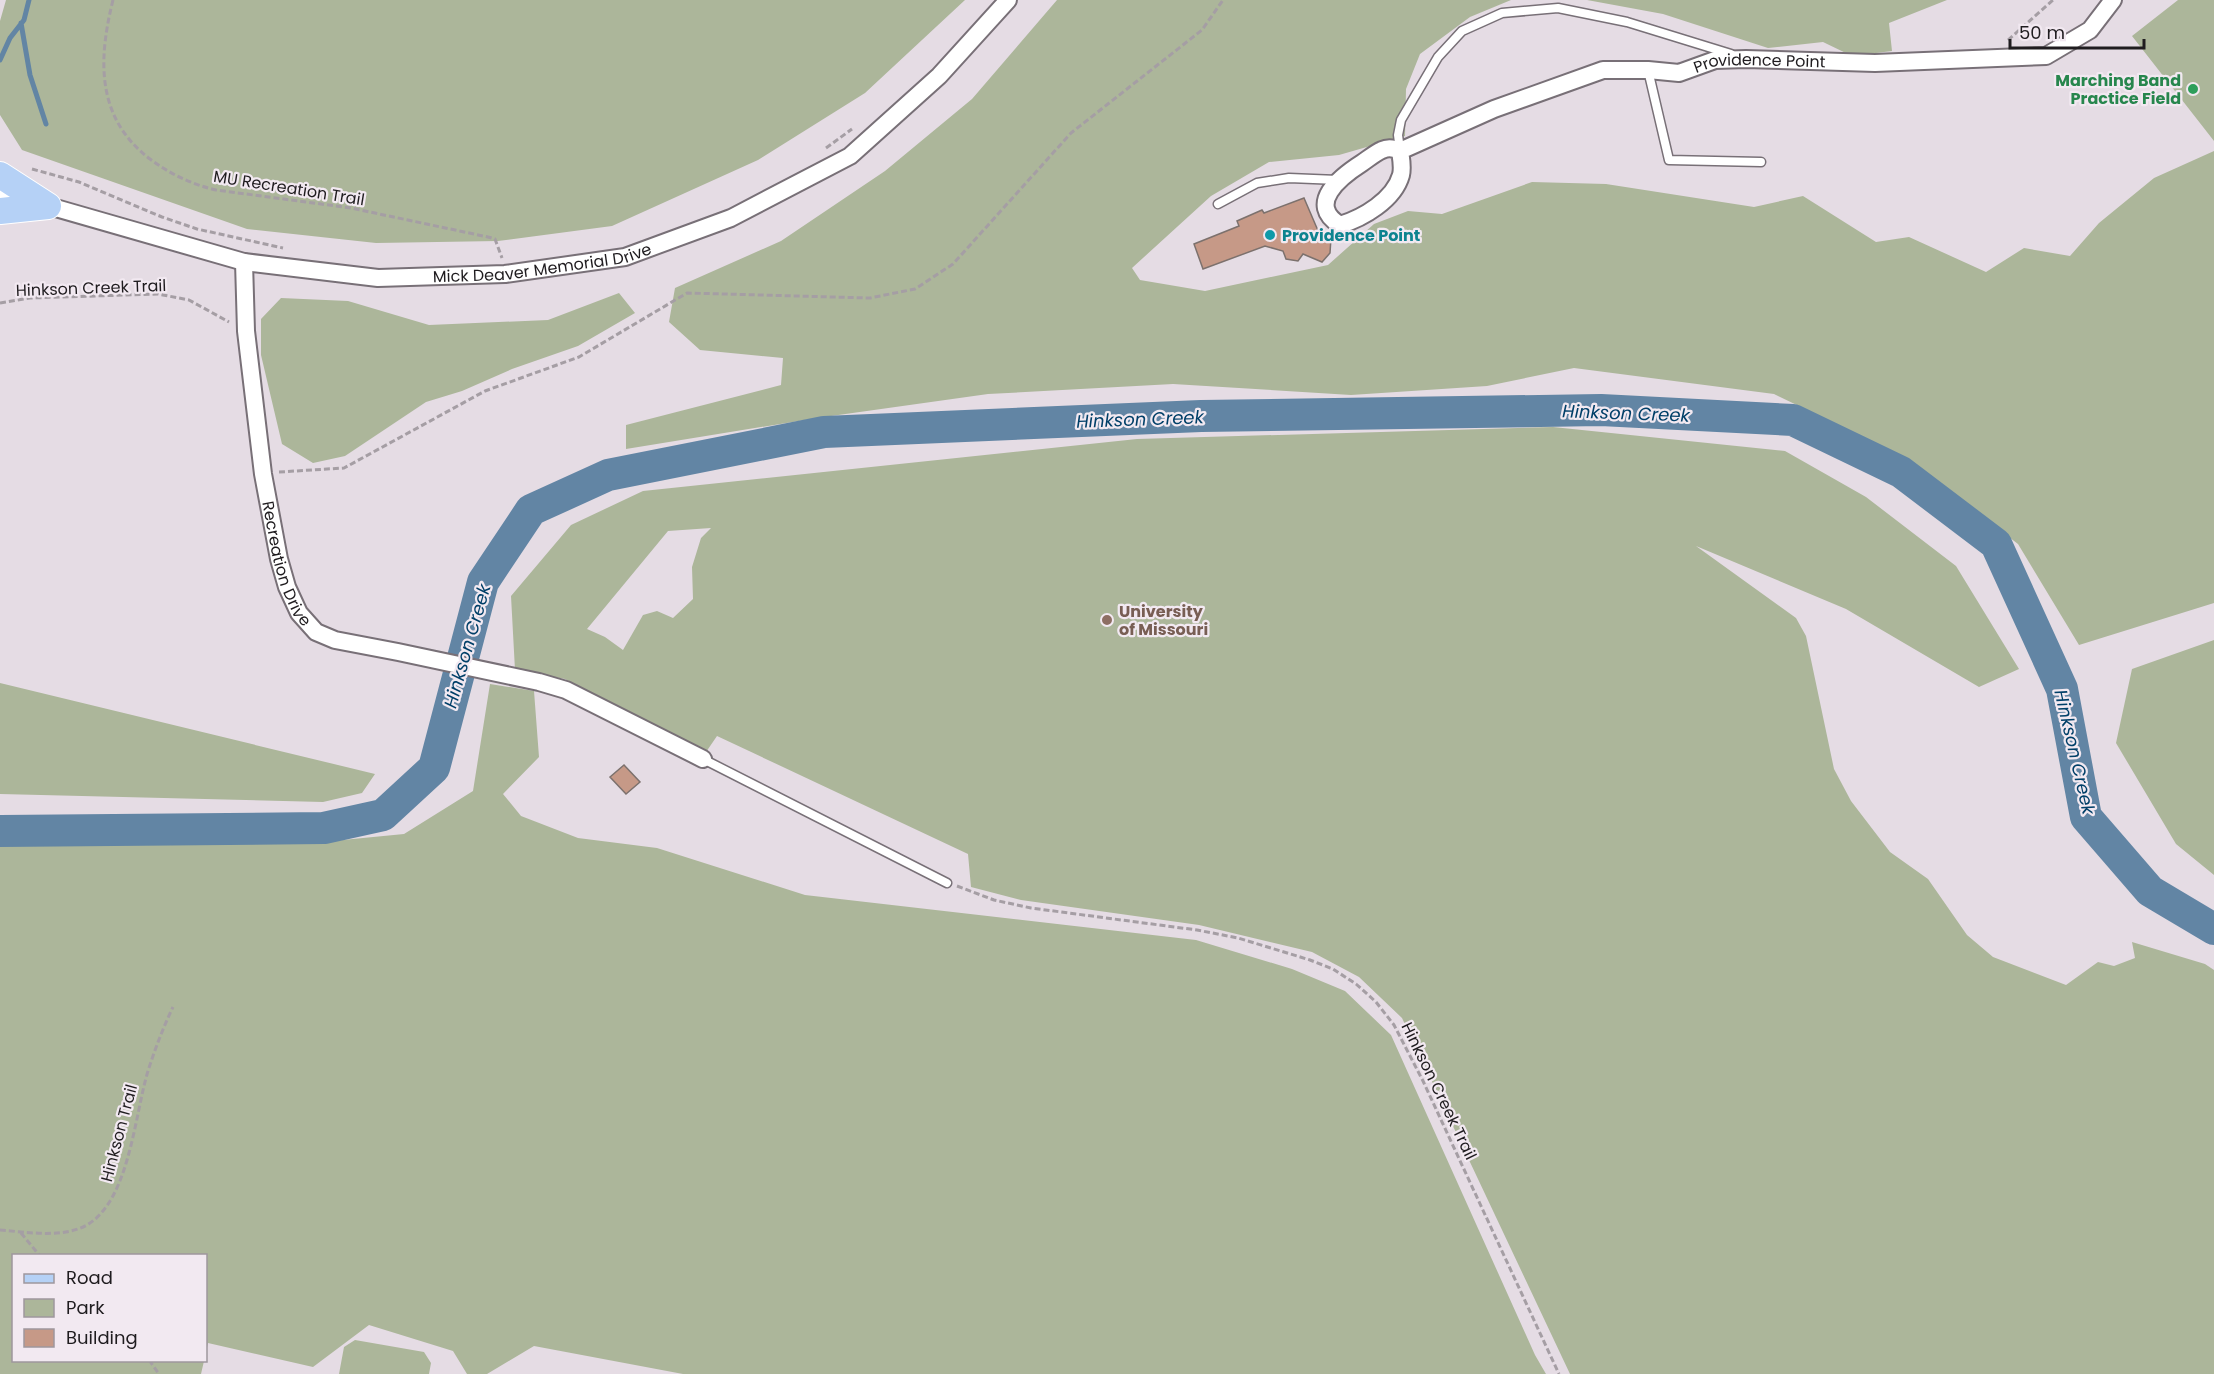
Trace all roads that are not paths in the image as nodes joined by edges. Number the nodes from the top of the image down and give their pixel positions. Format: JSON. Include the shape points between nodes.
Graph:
{"nodes":[{"id":1,"x":1008,"y":0,"type":"edge"},
{"id":2,"x":2113,"y":0,"type":"edge"},
{"id":3,"x":1746,"y":59,"type":"junction"},
{"id":4,"x":1647,"y":70,"type":"junction"},
{"id":5,"x":1400,"y":151,"type":"junction"},
{"id":6,"x":1761,"y":162,"type":"dead end"},
{"id":7,"x":0,"y":175,"type":"edge"},
{"id":8,"x":1339,"y":180,"type":"junction"},
{"id":9,"x":0,"y":192,"type":"edge"},
{"id":10,"x":1218,"y":204,"type":"dead end"},
{"id":11,"x":48,"y":206,"type":"junction"},
{"id":12,"x":0,"y":211,"type":"edge"},
{"id":13,"x":244,"y":262,"type":"junction"},
{"id":14,"x":703,"y":759,"type":"joint"},
{"id":15,"x":947,"y":883,"type":"road end"}],
"edges":[{"from":1,"to":13,"type":"street","name":"Mick Deaver Memorial Drive","via":[[939,76],[850,156],[731,218],[626,256],[505,274],[378,278]]},
{"from":2,"to":3,"type":"street","name":"Providence Point","via":[[2090,30],[2046,56],[1875,63]]},
{"from":3,"to":4,"type":"street","name":"Providence Point","via":[[1715,60],[1679,73]]},
{"from":3,"to":5,"type":"lane","via":[[1627,22],[1558,8],[1502,13],[1462,31],[1438,57],[1401,120]]},
{"from":4,"to":5,"type":"street","name":"Providence Point","via":[[1603,70],[1494,109]]},
{"from":4,"to":6,"type":"lane","via":[[1669,160]]},
{"from":5,"to":8,"type":"street","name":"Providence Point","via":[[1382,149]]},
{"from":5,"to":8,"type":"street","name":"Providence Point","via":[[1401,174],[1382,202],[1356,220],[1340,225],[1330,219],[1326,209],[1326,198]]},
{"from":7,"to":11,"type":"main road"},
{"from":8,"to":10,"type":"lane","via":[[1288,178],[1257,183]]},
{"from":9,"to":11,"type":"street","name":"Mick Deaver Memorial Drive"},
{"from":11,"to":12,"type":"main road"},
{"from":11,"to":13,"type":"street","name":"Mick Deaver Memorial Drive"},
{"from":13,"to":14,"type":"street","name":"Recreation Drive","via":[[246,331],[263,474],[279,559],[299,613],[316,632],[335,640],[566,690]]},
{"from":14,"to":15,"type":"lane"}]}
